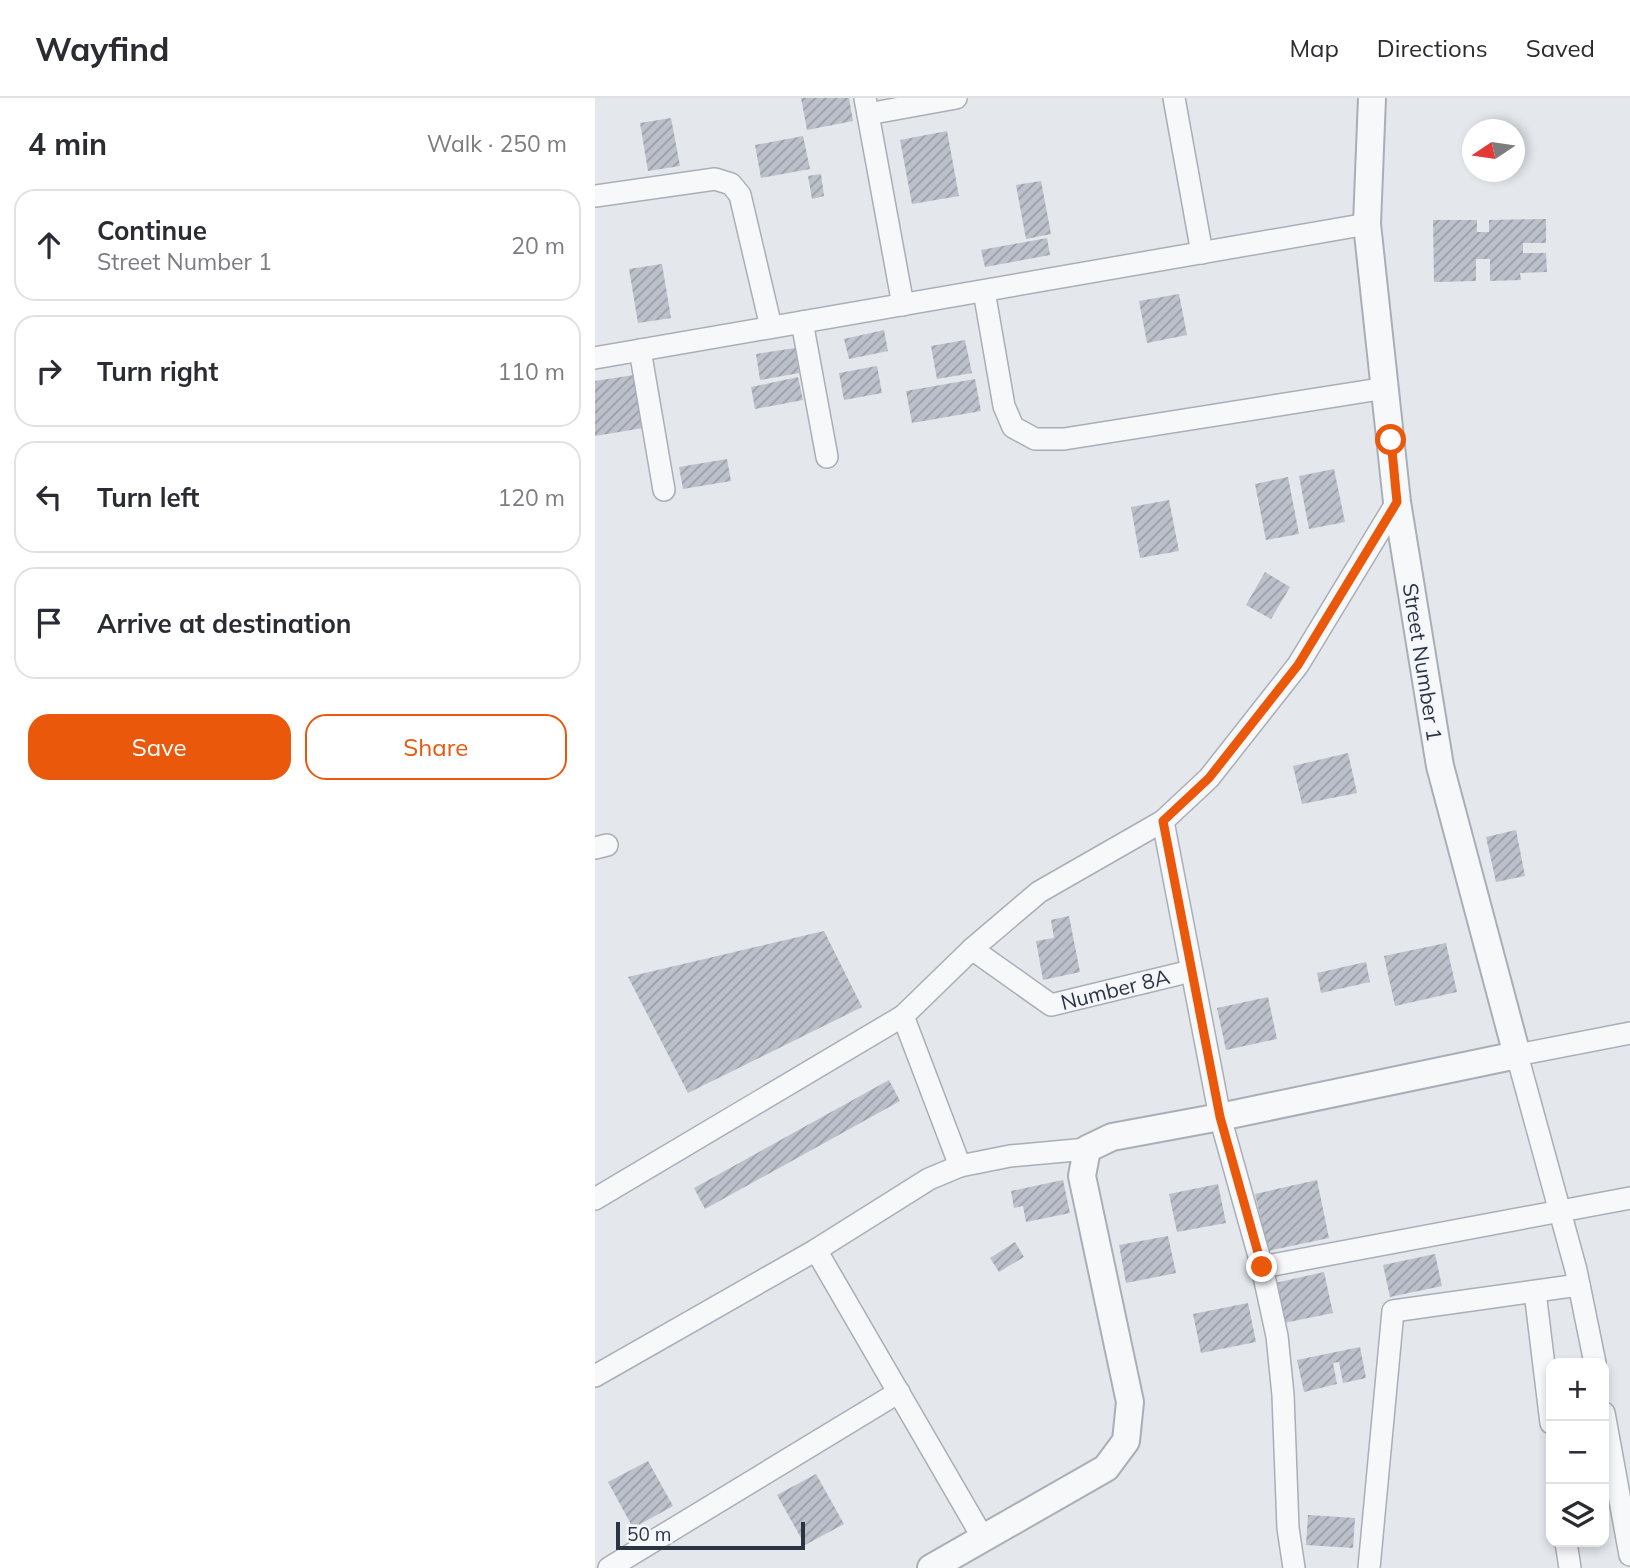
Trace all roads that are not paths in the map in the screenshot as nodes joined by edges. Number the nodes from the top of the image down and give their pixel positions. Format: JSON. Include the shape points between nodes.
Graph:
{"nodes":[{"id":1,"x":956,"y":98,"type":"edge"},
{"id":2,"x":1174,"y":98,"type":"edge"},
{"id":3,"x":1372,"y":98,"type":"edge"},
{"id":4,"x":867,"y":106,"type":"edge"},
{"id":5,"x":595,"y":196,"type":"edge"},
{"id":6,"x":1367,"y":225,"type":"junction"},
{"id":7,"x":1202,"y":253,"type":"junction"},
{"id":8,"x":984,"y":291,"type":"junction"},
{"id":9,"x":903,"y":305,"type":"junction"},
{"id":10,"x":802,"y":322,"type":"junction"},
{"id":11,"x":771,"y":327,"type":"junction"},
{"id":12,"x":640,"y":350,"type":"junction"},
{"id":13,"x":595,"y":358,"type":"edge"},
{"id":14,"x":1386,"y":388,"type":"junction"},
{"id":15,"x":827,"y":457,"type":"dead end"},
{"id":16,"x":664,"y":490,"type":"dead end"},
{"id":17,"x":1397,"y":502,"type":"junction"},
{"id":18,"x":1163,"y":821,"type":"junction"},
{"id":19,"x":972,"y":949,"type":"junction"},
{"id":20,"x":1192,"y":971,"type":"junction"},
{"id":21,"x":904,"y":1016,"type":"junction"},
{"id":22,"x":1630,"y":1033,"type":"edge"},
{"id":23,"x":1517,"y":1055,"type":"junction"},
{"id":24,"x":1220,"y":1117,"type":"junction"},
{"id":25,"x":1087,"y":1149,"type":"junction"},
{"id":26,"x":960,"y":1166,"type":"junction"},
{"id":27,"x":1630,"y":1198,"type":"edge"},
{"id":28,"x":595,"y":1199,"type":"edge"},
{"id":29,"x":1561,"y":1212,"type":"junction"},
{"id":30,"x":816,"y":1251,"type":"junction"},
{"id":31,"x":1262,"y":1267,"type":"junction"},
{"id":32,"x":1579,"y":1285,"type":"junction"},
{"id":33,"x":1535,"y":1292,"type":"junction"},
{"id":34,"x":1594,"y":1358,"type":"edge"},
{"id":35,"x":595,"y":1376,"type":"edge"},
{"id":36,"x":899,"y":1392,"type":"junction"},
{"id":37,"x":1551,"y":1421,"type":"edge"},
{"id":38,"x":1605,"y":1421,"type":"edge"},
{"id":39,"x":983,"y":1538,"type":"junction"},
{"id":40,"x":1567,"y":1547,"type":"edge"},
{"id":41,"x":1630,"y":1556,"type":"edge"},
{"id":42,"x":609,"y":1568,"type":"edge"},
{"id":43,"x":931,"y":1568,"type":"edge"},
{"id":44,"x":1294,"y":1568,"type":"edge"},
{"id":45,"x":1369,"y":1568,"type":"edge"},
{"id":46,"x":1570,"y":1568,"type":"edge"}],
"edges":[{"from":1,"to":4,"type":"street"},
{"from":2,"to":7,"type":"street"},
{"from":3,"to":6,"type":"street","name":"Street Number 1"},
{"from":4,"to":9,"type":"street"},
{"from":5,"to":11,"type":"street","via":[[715,179],[731,184],[740,195]]},
{"from":6,"to":7,"type":"street"},
{"from":6,"to":14,"type":"street","name":"Street Number 1"},
{"from":7,"to":8,"type":"street"},
{"from":8,"to":9,"type":"street"},
{"from":8,"to":14,"type":"street","via":[[1004,406],[1013,427],[1035,439],[1065,439]]},
{"from":9,"to":10,"type":"street"},
{"from":10,"to":11,"type":"street"},
{"from":10,"to":15,"type":"street"},
{"from":11,"to":12,"type":"street"},
{"from":12,"to":13,"type":"street"},
{"from":12,"to":16,"type":"street"},
{"from":14,"to":17,"type":"street","name":"Street Number 1"},
{"from":17,"to":18,"type":"street","via":[[1298,665],[1209,778]]},
{"from":17,"to":23,"type":"street","name":"Street Number 1","via":[[1440,766]]},
{"from":18,"to":19,"type":"street","via":[[1039,892]]},
{"from":18,"to":20,"type":"street"},
{"from":19,"to":20,"type":"street","name":"Number 8A","via":[[1051,1005]]},
{"from":19,"to":21,"type":"street"},
{"from":20,"to":24,"type":"street"},
{"from":21,"to":26,"type":"street"},
{"from":21,"to":28,"type":"street"},
{"from":22,"to":23,"type":"street"},
{"from":23,"to":24,"type":"street"},
{"from":23,"to":29,"type":"street","name":"Street Number 1"},
{"from":24,"to":25,"type":"street","via":[[1112,1137]]},
{"from":24,"to":31,"type":"street"},
{"from":25,"to":26,"type":"street"},
{"from":25,"to":39,"type":"street","via":[[1082,1176],[1130,1402],[1126,1441],[1106,1468]]},
{"from":26,"to":30,"type":"street","via":[[929,1179]]},
{"from":27,"to":29,"type":"street"},
{"from":29,"to":31,"type":"street"},
{"from":29,"to":32,"type":"street","name":"Street Number 1"},
{"from":30,"to":35,"type":"street"},
{"from":30,"to":36,"type":"street"},
{"from":31,"to":44,"type":"street","via":[[1277,1336]]},
{"from":32,"to":33,"type":"street"},
{"from":32,"to":34,"type":"street","name":"Street Number 1"},
{"from":33,"to":37,"type":"street"},
{"from":33,"to":45,"type":"street","via":[[1393,1311]]},
{"from":36,"to":39,"type":"street"},
{"from":36,"to":42,"type":"street"},
{"from":38,"to":41,"type":"street"},
{"from":39,"to":43,"type":"street"},
{"from":40,"to":46,"type":"street"}]}
